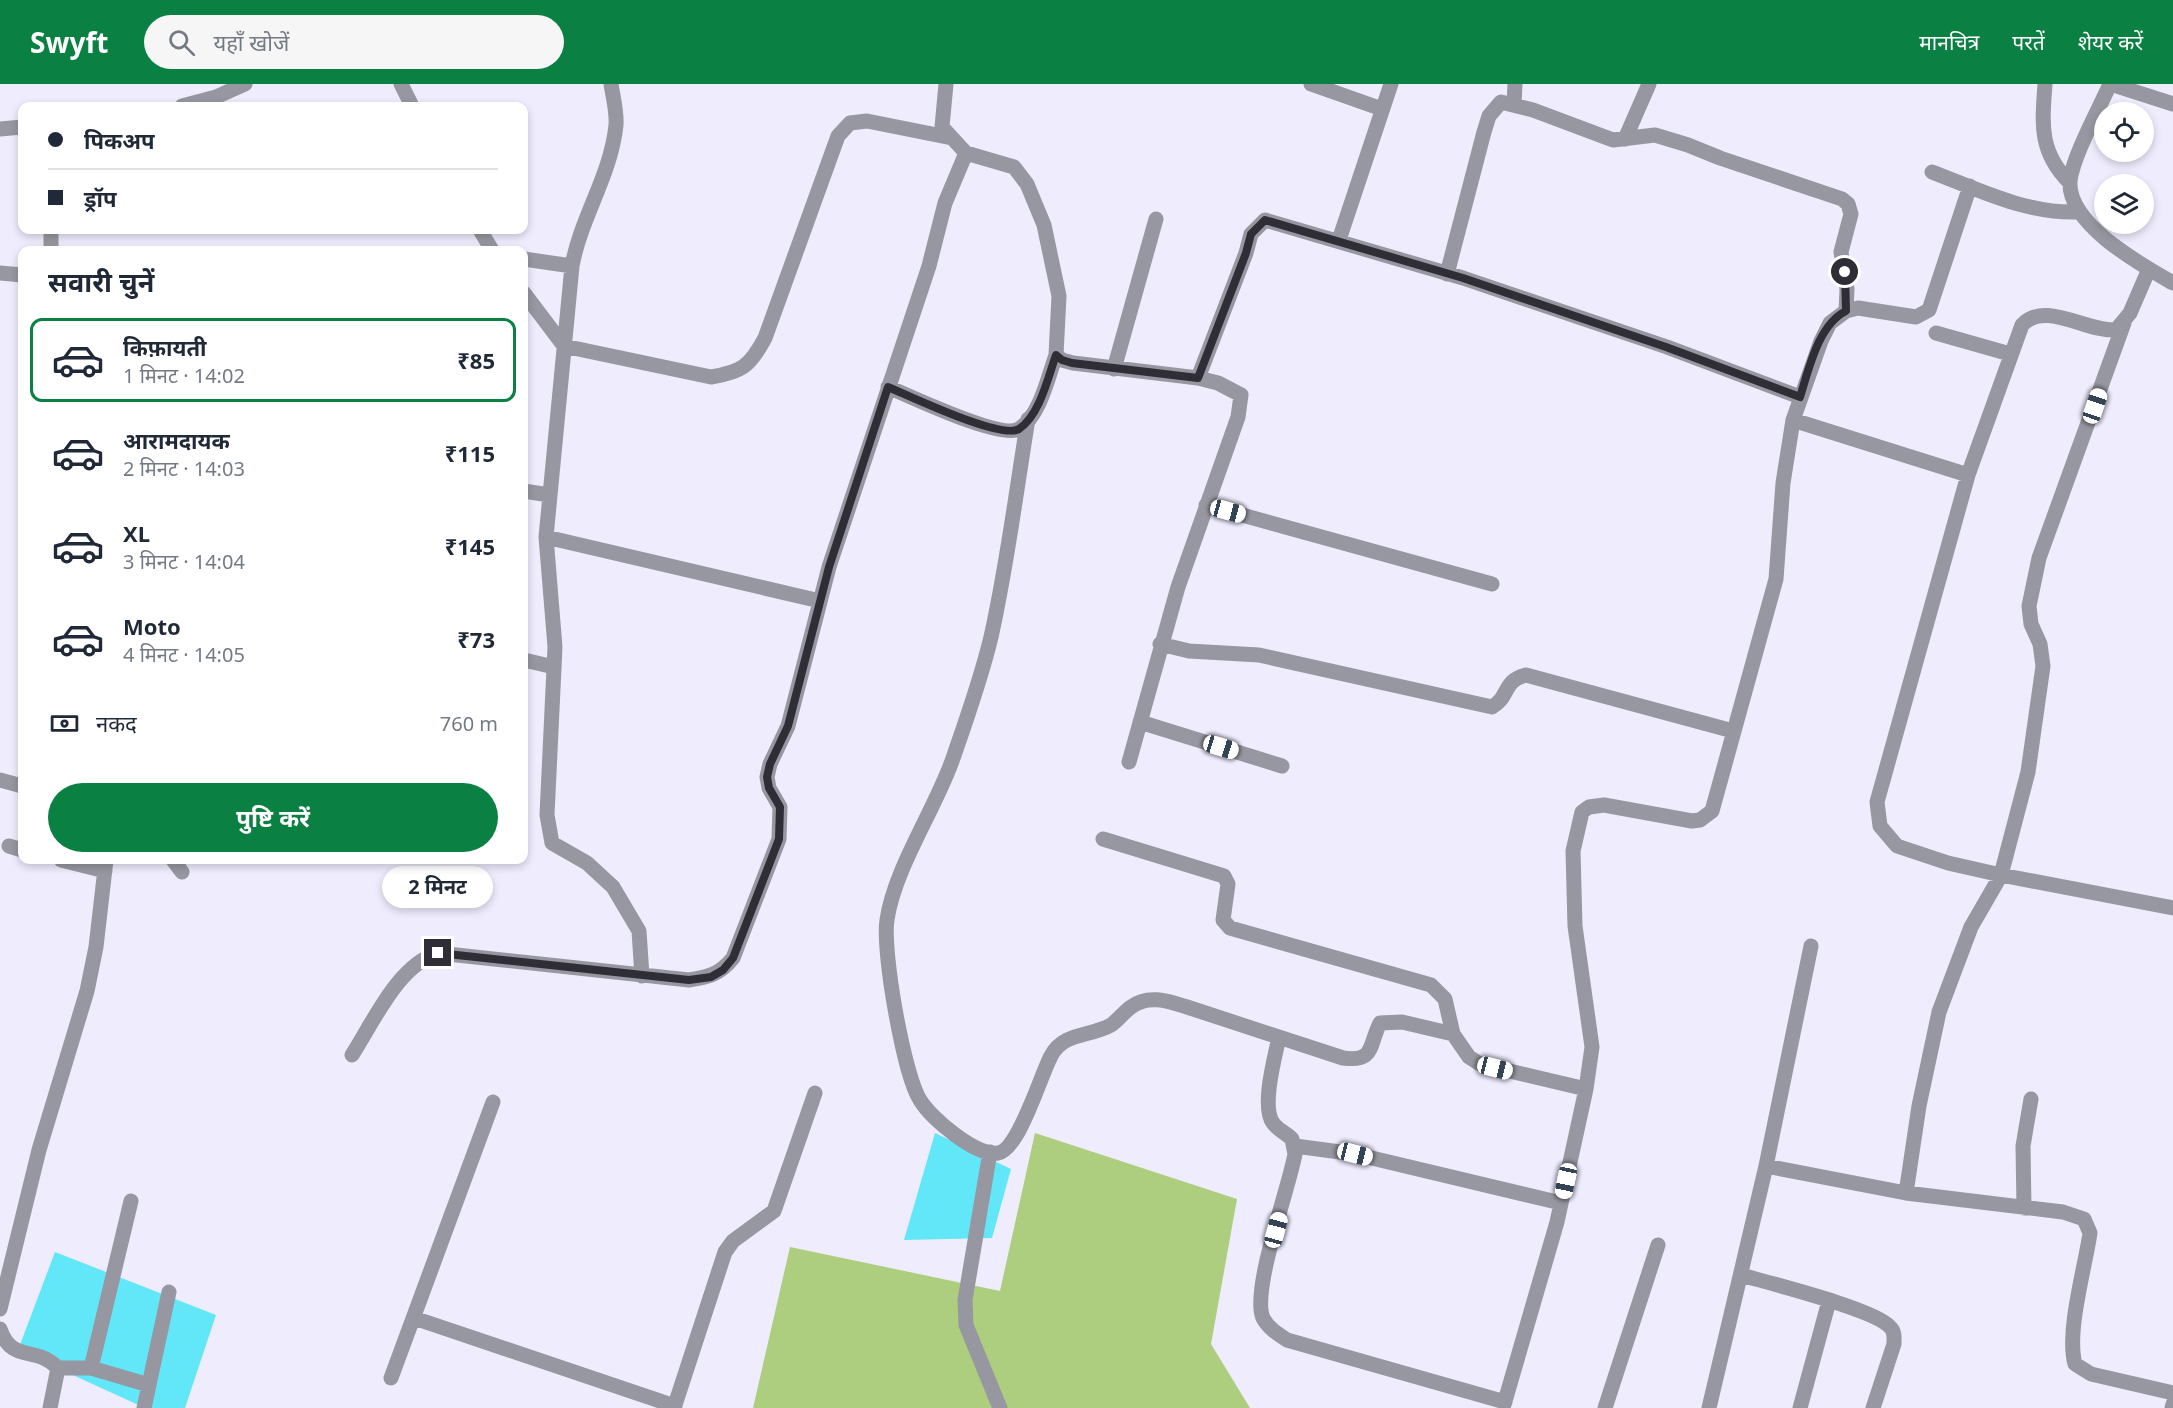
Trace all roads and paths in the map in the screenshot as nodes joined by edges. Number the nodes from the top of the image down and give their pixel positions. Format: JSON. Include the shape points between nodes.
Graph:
{"nodes":[{"id":1,"x":245,"y":84,"type":"edge"},
{"id":2,"x":401,"y":84,"type":"edge"},
{"id":3,"x":611,"y":84,"type":"edge"},
{"id":4,"x":946,"y":84,"type":"edge"},
{"id":5,"x":1311,"y":84,"type":"edge"},
{"id":6,"x":1391,"y":84,"type":"edge"},
{"id":7,"x":1515,"y":84,"type":"edge"},
{"id":8,"x":1649,"y":84,"type":"edge"},
{"id":9,"x":2045,"y":84,"type":"edge"},
{"id":10,"x":2110,"y":84,"type":"edge"},
{"id":11,"x":197,"y":102,"type":"edge"},
{"id":12,"x":410,"y":102,"type":"edge"},
{"id":13,"x":2173,"y":104,"type":"edge"},
{"id":14,"x":1514,"y":105,"type":"junction"},
{"id":15,"x":1382,"y":109,"type":"junction"},
{"id":16,"x":18,"y":127,"type":"edge"},
{"id":17,"x":0,"y":129,"type":"edge"},
{"id":18,"x":952,"y":138,"type":"junction"},
{"id":19,"x":1625,"y":139,"type":"junction"},
{"id":20,"x":966,"y":153,"type":"junction"},
{"id":21,"x":1932,"y":172,"type":"dead end"},
{"id":22,"x":2070,"y":183,"type":"junction"},
{"id":23,"x":1970,"y":186,"type":"junction"},
{"id":24,"x":2078,"y":212,"type":"junction"},
{"id":25,"x":1156,"y":219,"type":"dead end"},
{"id":26,"x":1338,"y":240,"type":"junction"},
{"id":27,"x":528,"y":260,"type":"edge"},
{"id":28,"x":572,"y":266,"type":"junction"},
{"id":29,"x":2149,"y":269,"type":"junction"},
{"id":30,"x":0,"y":273,"type":"edge"},
{"id":31,"x":1447,"y":274,"type":"junction"},
{"id":32,"x":18,"y":275,"type":"edge"},
{"id":33,"x":2173,"y":283,"type":"edge"},
{"id":34,"x":528,"y":298,"type":"edge"},
{"id":35,"x":1846,"y":311,"type":"junction"},
{"id":36,"x":2124,"y":323,"type":"junction"},
{"id":37,"x":1936,"y":333,"type":"dead end"},
{"id":38,"x":564,"y":346,"type":"junction"},
{"id":39,"x":2010,"y":354,"type":"junction"},
{"id":40,"x":1056,"y":355,"type":"junction"},
{"id":41,"x":1114,"y":369,"type":"junction"},
{"id":42,"x":1198,"y":378,"type":"junction"},
{"id":43,"x":888,"y":387,"type":"junction"},
{"id":44,"x":1800,"y":397,"type":"junction"},
{"id":45,"x":1028,"y":419,"type":"junction"},
{"id":46,"x":1793,"y":420,"type":"junction"},
{"id":47,"x":1968,"y":475,"type":"junction"},
{"id":48,"x":528,"y":492,"type":"edge"},
{"id":49,"x":549,"y":495,"type":"junction"},
{"id":50,"x":1206,"y":505,"type":"junction"},
{"id":51,"x":546,"y":537,"type":"junction"},
{"id":52,"x":1492,"y":584,"type":"dead end"},
{"id":53,"x":820,"y":601,"type":"junction"},
{"id":54,"x":1160,"y":644,"type":"junction"},
{"id":55,"x":528,"y":661,"type":"edge"},
{"id":56,"x":554,"y":667,"type":"junction"},
{"id":57,"x":1140,"y":722,"type":"junction"},
{"id":58,"x":1733,"y":732,"type":"junction"},
{"id":59,"x":1129,"y":762,"type":"dead end"},
{"id":60,"x":1282,"y":766,"type":"dead end"},
{"id":61,"x":0,"y":780,"type":"edge"},
{"id":62,"x":18,"y":785,"type":"edge"},
{"id":63,"x":1103,"y":839,"type":"dead end"},
{"id":64,"x":176,"y":864,"type":"edge"},
{"id":65,"x":105,"y":865,"type":"edge"},
{"id":66,"x":182,"y":872,"type":"dead end"},
{"id":67,"x":2001,"y":875,"type":"junction"},
{"id":68,"x":2173,"y":908,"type":"edge"},
{"id":69,"x":1812,"y":946,"type":"dead end"},
{"id":70,"x":642,"y":976,"type":"junction"},
{"id":71,"x":1453,"y":1034,"type":"junction"},
{"id":72,"x":1279,"y":1037,"type":"junction"},
{"id":73,"x":352,"y":1055,"type":"dead end"},
{"id":74,"x":1586,"y":1089,"type":"junction"},
{"id":75,"x":815,"y":1093,"type":"dead end"},
{"id":76,"x":2031,"y":1099,"type":"dead end"},
{"id":77,"x":493,"y":1102,"type":"dead end"},
{"id":78,"x":1295,"y":1146,"type":"junction"},
{"id":79,"x":990,"y":1152,"type":"junction"},
{"id":80,"x":1766,"y":1166,"type":"junction"},
{"id":81,"x":1906,"y":1193,"type":"junction"},
{"id":82,"x":130,"y":1201,"type":"dead end"},
{"id":83,"x":1561,"y":1203,"type":"junction"},
{"id":84,"x":2025,"y":1208,"type":"junction"},
{"id":85,"x":1658,"y":1245,"type":"dead end"},
{"id":86,"x":1741,"y":1275,"type":"junction"},
{"id":87,"x":169,"y":1292,"type":"dead end"},
{"id":88,"x":1829,"y":1301,"type":"junction"},
{"id":89,"x":0,"y":1310,"type":"edge"},
{"id":90,"x":414,"y":1318,"type":"junction"},
{"id":91,"x":0,"y":1329,"type":"edge"},
{"id":92,"x":58,"y":1368,"type":"junction"},
{"id":93,"x":91,"y":1368,"type":"junction"},
{"id":94,"x":391,"y":1378,"type":"dead end"},
{"id":95,"x":149,"y":1385,"type":"junction"},
{"id":96,"x":2173,"y":1393,"type":"edge"},
{"id":97,"x":1504,"y":1405,"type":"edge"},
{"id":98,"x":674,"y":1407,"type":"edge"},
{"id":99,"x":50,"y":1408,"type":"edge"},
{"id":100,"x":144,"y":1408,"type":"edge"},
{"id":101,"x":1000,"y":1408,"type":"edge"},
{"id":102,"x":1605,"y":1408,"type":"edge"},
{"id":103,"x":1709,"y":1408,"type":"edge"},
{"id":104,"x":1800,"y":1408,"type":"edge"},
{"id":105,"x":1873,"y":1408,"type":"edge"}],
"edges":[{"from":1,"to":11,"type":"street"},
{"from":2,"to":12,"type":"street"},
{"from":3,"to":28,"type":"street","via":[[616,123],[612,148],[577,238]]},
{"from":4,"to":18,"type":"street","via":[[942,127]]},
{"from":5,"to":15,"type":"street"},
{"from":6,"to":15,"type":"street"},
{"from":7,"to":14,"type":"street"},
{"from":8,"to":19,"type":"street"},
{"from":9,"to":22,"type":"street","via":[[2044,140],[2049,157]]},
{"from":10,"to":13,"type":"street"},
{"from":10,"to":22,"type":"street"},
{"from":14,"to":19,"type":"street","via":[[1613,140]]},
{"from":14,"to":31,"type":"street","via":[[1501,102],[1489,116]]},
{"from":15,"to":26,"type":"street"},
{"from":16,"to":17,"type":"street"},
{"from":18,"to":20,"type":"street"},
{"from":18,"to":38,"type":"street","via":[[867,121],[850,123],[838,135],[765,338],[753,360],[735,373],[711,377]]},
{"from":19,"to":35,"type":"street","via":[[1655,135],[1842,199],[1851,214],[1841,252]]},
{"from":20,"to":40,"type":"street","via":[[1014,168],[1034,198],[1044,225],[1059,296]]},
{"from":20,"to":43,"type":"street","via":[[945,203],[929,266]]},
{"from":21,"to":23,"type":"street"},
{"from":22,"to":24,"type":"street"},
{"from":23,"to":24,"type":"street","via":[[2019,205],[2060,213]]},
{"from":23,"to":35,"type":"street","via":[[1929,310],[1916,317],[1858,308]]},
{"from":24,"to":29,"type":"street"},
{"from":25,"to":41,"type":"street"},
{"from":26,"to":31,"type":"street"},
{"from":26,"to":42,"type":"street","via":[[1265,220],[1251,234]]},
{"from":27,"to":28,"type":"street"},
{"from":28,"to":38,"type":"street"},
{"from":29,"to":33,"type":"street"},
{"from":29,"to":36,"type":"street"},
{"from":30,"to":32,"type":"street"},
{"from":31,"to":44,"type":"street","via":[[1656,343]]},
{"from":34,"to":38,"type":"street"},
{"from":35,"to":44,"type":"street","via":[[1825,332]]},
{"from":36,"to":39,"type":"street","via":[[2116,330],[2105,330],[2038,314],[2022,325]]},
{"from":36,"to":67,"type":"street","via":[[2032,587],[2031,624],[2040,644],[2043,666],[2028,772]]},
{"from":37,"to":39,"type":"street"},
{"from":38,"to":49,"type":"street"},
{"from":39,"to":47,"type":"street"},
{"from":40,"to":41,"type":"street","via":[[1072,363]]},
{"from":40,"to":45,"type":"street"},
{"from":41,"to":42,"type":"street"},
{"from":42,"to":50,"type":"street","via":[[1241,395],[1238,417]]},
{"from":43,"to":45,"type":"street","via":[[995,429],[1019,429]]},
{"from":43,"to":53,"type":"street"},
{"from":44,"to":46,"type":"street"},
{"from":45,"to":79,"type":"street","via":[[991,638],[951,763],[891,898],[885,947],[918,1098],[930,1114],[958,1137]]},
{"from":46,"to":47,"type":"street"},
{"from":46,"to":58,"type":"street","via":[[1783,483],[1776,579]]},
{"from":47,"to":67,"type":"street","via":[[1876,802],[1880,826],[1897,846]]},
{"from":48,"to":49,"type":"street"},
{"from":49,"to":51,"type":"street"},
{"from":50,"to":52,"type":"street"},
{"from":50,"to":54,"type":"street"},
{"from":51,"to":53,"type":"street"},
{"from":51,"to":56,"type":"street"},
{"from":53,"to":70,"type":"street","via":[[788,726],[767,777],[780,807],[779,839],[733,958],[711,977],[689,980]]},
{"from":54,"to":57,"type":"street"},
{"from":54,"to":58,"type":"street","via":[[1189,651],[1259,655],[1492,707],[1500,702],[1514,678],[1526,675]]},
{"from":55,"to":56,"type":"street"},
{"from":56,"to":70,"type":"street","via":[[549,831],[552,843],[602,876],[630,914],[639,931]]},
{"from":57,"to":59,"type":"street"},
{"from":57,"to":60,"type":"street"},
{"from":58,"to":74,"type":"street","via":[[1712,811],[1701,820],[1604,805],[1589,807],[1578,821],[1573,851],[1575,926],[1593,1047]]},
{"from":61,"to":62,"type":"street"},
{"from":63,"to":71,"type":"street","via":[[1224,876],[1228,884],[1223,920],[1230,928],[1431,985],[1445,999]]},
{"from":64,"to":66,"type":"street"},
{"from":65,"to":89,"type":"street","via":[[87,991],[39,1150]]},
{"from":67,"to":68,"type":"street"},
{"from":67,"to":81,"type":"street","via":[[1971,927],[1939,1012]]},
{"from":69,"to":80,"type":"street"},
{"from":70,"to":73,"type":"street","via":[[563,964],[438,953],[423,957],[400,980]]},
{"from":71,"to":72,"type":"street","via":[[1402,1022],[1380,1023],[1366,1056],[1359,1060],[1342,1059]]},
{"from":71,"to":74,"type":"street","via":[[1464,1052],[1480,1064]]},
{"from":72,"to":78,"type":"street","via":[[1270,1086],[1270,1115]]},
{"from":72,"to":79,"type":"street","via":[[1164,1000],[1145,999],[1098,1032],[1059,1044],[1014,1138],[1006,1150]]},
{"from":74,"to":83,"type":"street"},
{"from":75,"to":98,"type":"street","via":[[774,1211],[733,1240],[725,1252]]},
{"from":76,"to":84,"type":"street","via":[[2023,1146]]},
{"from":77,"to":90,"type":"street"},
{"from":78,"to":83,"type":"street","via":[[1355,1154]]},
{"from":78,"to":97,"type":"street","via":[[1260,1293],[1263,1317],[1271,1329],[1287,1340],[1335,1356]]},
{"from":79,"to":101,"type":"street","via":[[965,1308],[966,1325]]},
{"from":80,"to":81,"type":"street"},
{"from":80,"to":86,"type":"street"},
{"from":81,"to":84,"type":"street"},
{"from":82,"to":93,"type":"street"},
{"from":83,"to":97,"type":"street"},
{"from":84,"to":96,"type":"street","via":[[2063,1212],[2084,1219],[2088,1225],[2089,1241],[2073,1342],[2075,1364],[2091,1374]]},
{"from":85,"to":102,"type":"street"},
{"from":86,"to":88,"type":"street"},
{"from":86,"to":103,"type":"street"},
{"from":87,"to":95,"type":"street"},
{"from":88,"to":104,"type":"street"},
{"from":88,"to":105,"type":"street","via":[[1874,1316],[1894,1333]]},
{"from":90,"to":94,"type":"street"},
{"from":90,"to":98,"type":"street"},
{"from":91,"to":92,"type":"street","via":[[5,1343],[17,1351],[50,1360]]},
{"from":92,"to":93,"type":"street"},
{"from":92,"to":99,"type":"street"},
{"from":93,"to":95,"type":"street"},
{"from":95,"to":100,"type":"street"}]}
